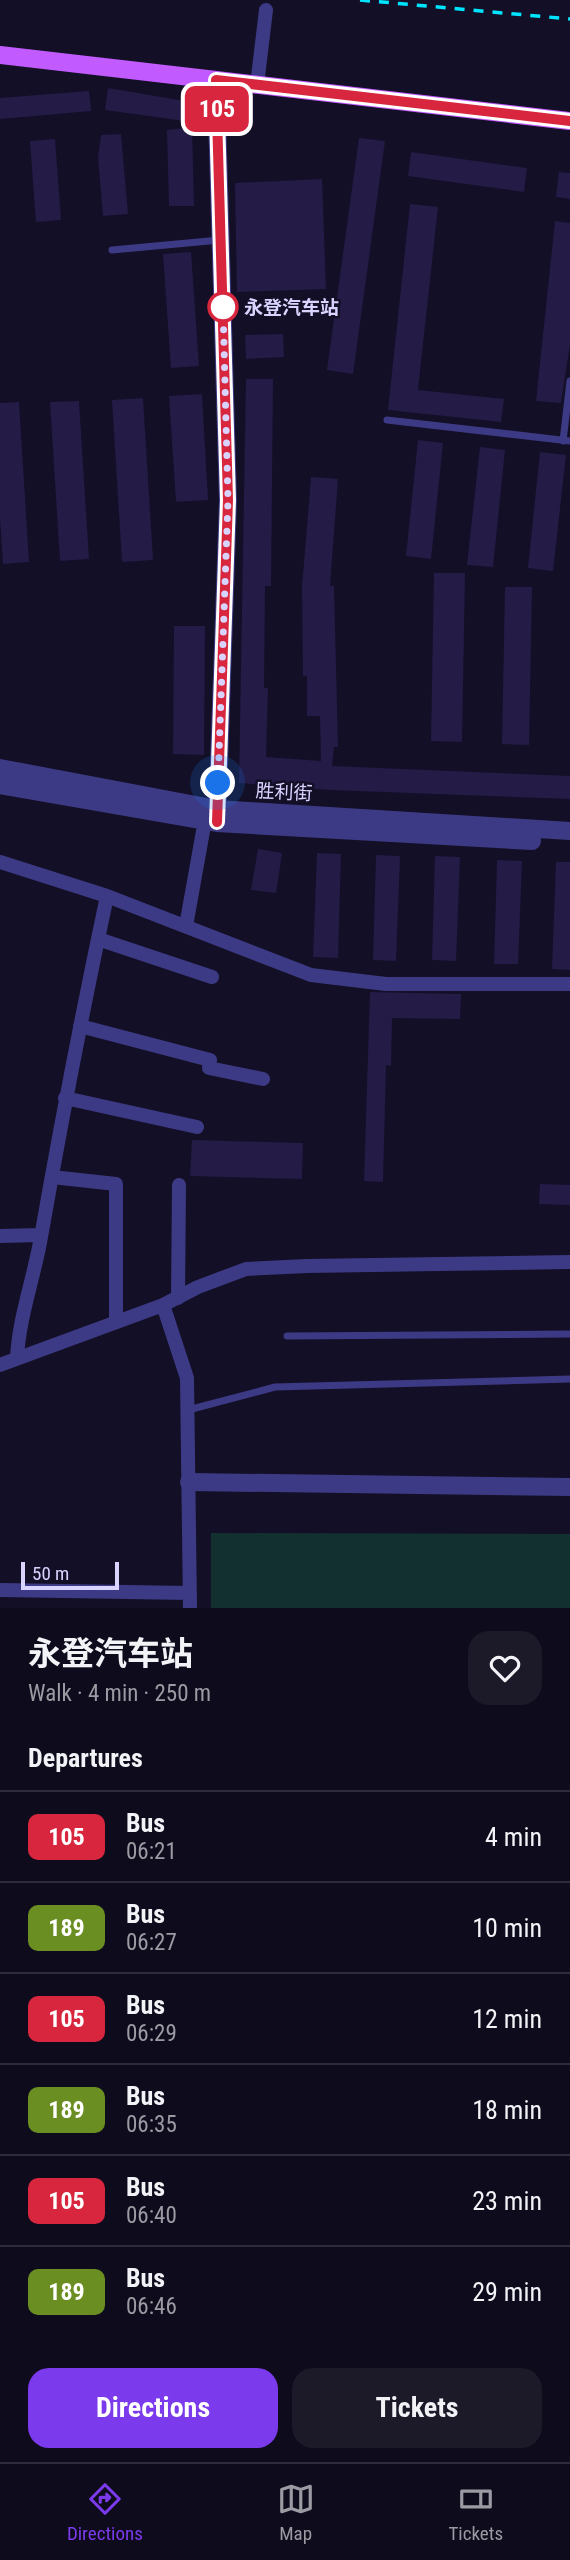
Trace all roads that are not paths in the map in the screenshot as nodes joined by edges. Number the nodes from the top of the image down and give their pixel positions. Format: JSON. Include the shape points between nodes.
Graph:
{"nodes":[{"id":1,"x":267,"y":10,"type":"dead end"},
{"id":2,"x":0,"y":55,"type":"edge"},
{"id":3,"x":216,"y":80,"type":"junction"},
{"id":4,"x":257,"y":85,"type":"junction"},
{"id":5,"x":570,"y":121,"type":"edge"},
{"id":6,"x":221,"y":240,"type":"junction"},
{"id":7,"x":112,"y":250,"type":"dead end"},
{"id":8,"x":570,"y":381,"type":"edge"},
{"id":9,"x":387,"y":420,"type":"dead end"},
{"id":10,"x":566,"y":441,"type":"edge"},
{"id":11,"x":0,"y":768,"type":"edge"},
{"id":12,"x":0,"y":785,"type":"edge"},
{"id":13,"x":213,"y":817,"type":"junction"},
{"id":14,"x":570,"y":831,"type":"edge"},
{"id":15,"x":570,"y":843,"type":"edge"},
{"id":16,"x":0,"y":862,"type":"edge"},
{"id":17,"x":107,"y":896,"type":"junction"},
{"id":18,"x":186,"y":926,"type":"junction"},
{"id":19,"x":98,"y":939,"type":"junction"},
{"id":20,"x":212,"y":977,"type":"dead end"},
{"id":21,"x":570,"y":984,"type":"edge"},
{"id":22,"x":80,"y":1026,"type":"junction"},
{"id":23,"x":263,"y":1079,"type":"dead end"},
{"id":24,"x":65,"y":1098,"type":"junction"},
{"id":25,"x":197,"y":1128,"type":"dead end"},
{"id":26,"x":52,"y":1177,"type":"junction"},
{"id":27,"x":179,"y":1185,"type":"dead end"},
{"id":28,"x":41,"y":1235,"type":"junction"},
{"id":29,"x":0,"y":1237,"type":"edge"},
{"id":30,"x":570,"y":1262,"type":"edge"},
{"id":31,"x":178,"y":1298,"type":"junction"},
{"id":32,"x":163,"y":1305,"type":"junction"},
{"id":33,"x":116,"y":1322,"type":"junction"},
{"id":34,"x":570,"y":1334,"type":"edge"},
{"id":35,"x":287,"y":1336,"type":"dead end"},
{"id":36,"x":17,"y":1358,"type":"junction"},
{"id":37,"x":0,"y":1365,"type":"edge"},
{"id":38,"x":570,"y":1379,"type":"edge"},
{"id":39,"x":188,"y":1410,"type":"junction"},
{"id":40,"x":189,"y":1482,"type":"junction"},
{"id":41,"x":570,"y":1487,"type":"edge"},
{"id":42,"x":0,"y":1590,"type":"edge"},
{"id":43,"x":190,"y":1601,"type":"edge"}],
"edges":[{"from":1,"to":4,"type":"street"},
{"from":2,"to":3,"type":"main road"},
{"from":3,"to":4,"type":"main road"},
{"from":3,"to":6,"type":"street"},
{"from":4,"to":5,"type":"main road"},
{"from":6,"to":7,"type":"lane"},
{"from":6,"to":13,"type":"street","via":[[228,500]]},
{"from":8,"to":10,"type":"lane"},
{"from":9,"to":10,"type":"lane"},
{"from":11,"to":13,"type":"street","name":"胜利街"},
{"from":12,"to":13,"type":"street","name":"胜利街"},
{"from":13,"to":14,"type":"street","name":"胜利街"},
{"from":13,"to":15,"type":"street","name":"胜利街"},
{"from":13,"to":18,"type":"street"},
{"from":16,"to":17,"type":"street"},
{"from":17,"to":18,"type":"street"},
{"from":17,"to":19,"type":"street"},
{"from":18,"to":21,"type":"street","via":[[311,975],[386,984]]},
{"from":19,"to":20,"type":"street"},
{"from":19,"to":22,"type":"street"},
{"from":22,"to":23,"type":"street","via":[[210,1060],[209,1068]]},
{"from":22,"to":24,"type":"street"},
{"from":24,"to":25,"type":"street"},
{"from":24,"to":26,"type":"street"},
{"from":26,"to":28,"type":"street"},
{"from":26,"to":33,"type":"street","via":[[116,1184]]},
{"from":27,"to":31,"type":"street"},
{"from":28,"to":29,"type":"street"},
{"from":28,"to":36,"type":"street","via":[[18,1332]]},
{"from":30,"to":31,"type":"street","via":[[246,1269]]},
{"from":31,"to":32,"type":"street"},
{"from":32,"to":33,"type":"street"},
{"from":32,"to":39,"type":"street","via":[[187,1377]]},
{"from":33,"to":36,"type":"street"},
{"from":34,"to":35,"type":"lane"},
{"from":36,"to":37,"type":"street"},
{"from":38,"to":39,"type":"lane","via":[[275,1387]]},
{"from":39,"to":40,"type":"street"},
{"from":40,"to":41,"type":"street"},
{"from":40,"to":43,"type":"street"},
{"from":42,"to":43,"type":"street"}]}
